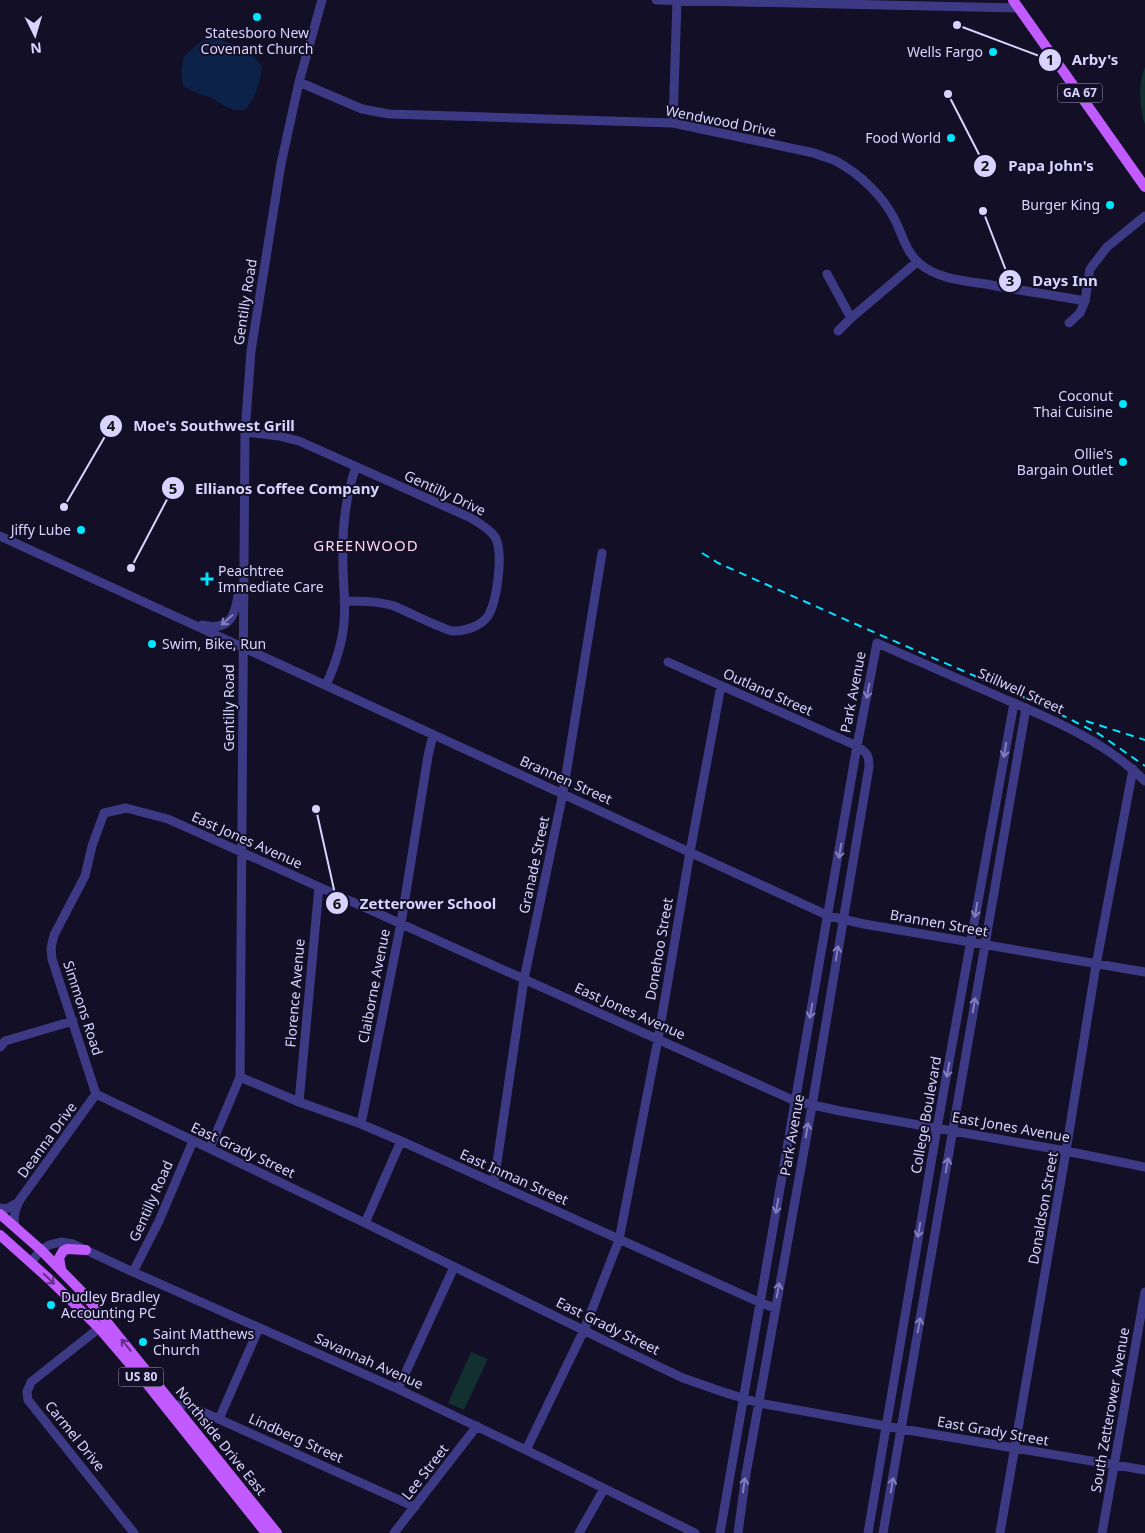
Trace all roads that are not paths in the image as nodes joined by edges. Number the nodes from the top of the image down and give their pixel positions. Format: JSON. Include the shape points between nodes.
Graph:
{"nodes":[{"id":1,"x":322,"y":0,"type":"edge"},
{"id":2,"x":656,"y":0,"type":"edge"},
{"id":3,"x":724,"y":0,"type":"edge"},
{"id":4,"x":677,"y":1,"type":"edge"},
{"id":5,"x":823,"y":2,"type":"edge"},
{"id":6,"x":919,"y":3,"type":"edge"},
{"id":7,"x":1016,"y":4,"type":"edge"},
{"id":8,"x":300,"y":82,"type":"junction"},
{"id":9,"x":673,"y":123,"type":"junction"},
{"id":10,"x":1145,"y":187,"type":"edge"},
{"id":11,"x":1145,"y":216,"type":"edge"},
{"id":12,"x":918,"y":262,"type":"junction"},
{"id":13,"x":827,"y":274,"type":"dead end"},
{"id":14,"x":1085,"y":301,"type":"junction"},
{"id":15,"x":851,"y":318,"type":"junction"},
{"id":16,"x":1069,"y":324,"type":"dead end"},
{"id":17,"x":838,"y":331,"type":"dead end"},
{"id":18,"x":245,"y":432,"type":"junction"},
{"id":19,"x":356,"y":467,"type":"junction"},
{"id":20,"x":0,"y":536,"type":"edge"},
{"id":21,"x":245,"y":540,"type":"junction"},
{"id":22,"x":602,"y":553,"type":"dead end"},
{"id":23,"x":344,"y":601,"type":"junction"},
{"id":24,"x":183,"y":620,"type":"junction"},
{"id":25,"x":877,"y":643,"type":"joint"},
{"id":26,"x":242,"y":648,"type":"junction"},
{"id":27,"x":668,"y":662,"type":"dead end"},
{"id":28,"x":326,"y":685,"type":"junction"},
{"id":29,"x":721,"y":686,"type":"junction"},
{"id":30,"x":1014,"y":703,"type":"junction"},
{"id":31,"x":1026,"y":708,"type":"junction"},
{"id":32,"x":433,"y":735,"type":"junction"},
{"id":33,"x":857,"y":746,"type":"junction"},
{"id":34,"x":1133,"y":769,"type":"junction"},
{"id":35,"x":1145,"y":781,"type":"edge"},
{"id":36,"x":563,"y":793,"type":"junction"},
{"id":37,"x":126,"y":808,"type":"joint"},
{"id":38,"x":690,"y":852,"type":"junction"},
{"id":39,"x":243,"y":853,"type":"junction"},
{"id":40,"x":319,"y":887,"type":"junction"},
{"id":41,"x":829,"y":916,"type":"junction"},
{"id":42,"x":843,"y":919,"type":"junction"},
{"id":43,"x":400,"y":923,"type":"junction"},
{"id":44,"x":970,"y":942,"type":"junction"},
{"id":45,"x":985,"y":945,"type":"junction"},
{"id":46,"x":1096,"y":965,"type":"junction"},
{"id":47,"x":1145,"y":972,"type":"edge"},
{"id":48,"x":524,"y":978,"type":"junction"},
{"id":49,"x":73,"y":1021,"type":"junction"},
{"id":50,"x":658,"y":1039,"type":"junction"},
{"id":51,"x":0,"y":1046,"type":"edge"},
{"id":52,"x":240,"y":1077,"type":"junction"},
{"id":53,"x":96,"y":1094,"type":"junction"},
{"id":54,"x":299,"y":1102,"type":"junction"},
{"id":55,"x":795,"y":1102,"type":"junction"},
{"id":56,"x":812,"y":1106,"type":"junction"},
{"id":57,"x":361,"y":1124,"type":"junction"},
{"id":58,"x":937,"y":1128,"type":"junction"},
{"id":59,"x":952,"y":1130,"type":"junction"},
{"id":60,"x":192,"y":1141,"type":"junction"},
{"id":61,"x":401,"y":1141,"type":"junction"},
{"id":62,"x":210,"y":1148,"type":"junction"},
{"id":63,"x":1066,"y":1151,"type":"junction"},
{"id":64,"x":1145,"y":1167,"type":"edge"},
{"id":65,"x":494,"y":1183,"type":"junction"},
{"id":66,"x":19,"y":1201,"type":"junction"},
{"id":67,"x":0,"y":1208,"type":"edge"},
{"id":68,"x":0,"y":1214,"type":"edge"},
{"id":69,"x":365,"y":1223,"type":"junction"},
{"id":70,"x":15,"y":1226,"type":"junction"},
{"id":71,"x":0,"y":1235,"type":"edge"},
{"id":72,"x":619,"y":1240,"type":"junction"},
{"id":73,"x":41,"y":1250,"type":"junction"},
{"id":74,"x":86,"y":1250,"type":"junction"},
{"id":75,"x":31,"y":1262,"type":"junction"},
{"id":76,"x":454,"y":1267,"type":"junction"},
{"id":77,"x":62,"y":1270,"type":"junction"},
{"id":78,"x":133,"y":1272,"type":"junction"},
{"id":79,"x":1145,"y":1292,"type":"edge"},
{"id":80,"x":761,"y":1303,"type":"junction"},
{"id":81,"x":775,"y":1308,"type":"junction"},
{"id":82,"x":103,"y":1325,"type":"junction"},
{"id":83,"x":259,"y":1328,"type":"junction"},
{"id":84,"x":584,"y":1330,"type":"junction"},
{"id":85,"x":398,"y":1389,"type":"junction"},
{"id":86,"x":744,"y":1398,"type":"junction"},
{"id":87,"x":759,"y":1403,"type":"junction"},
{"id":88,"x":169,"y":1406,"type":"junction"},
{"id":89,"x":219,"y":1419,"type":"junction"},
{"id":90,"x":477,"y":1426,"type":"junction"},
{"id":91,"x":886,"y":1426,"type":"junction"},
{"id":92,"x":902,"y":1429,"type":"junction"},
{"id":93,"x":1014,"y":1448,"type":"junction"},
{"id":94,"x":526,"y":1450,"type":"junction"},
{"id":95,"x":1115,"y":1464,"type":"junction"},
{"id":96,"x":1145,"y":1470,"type":"edge"},
{"id":97,"x":604,"y":1489,"type":"junction"},
{"id":98,"x":415,"y":1507,"type":"junction"},
{"id":99,"x":134,"y":1533,"type":"edge"},
{"id":100,"x":266,"y":1533,"type":"edge"},
{"id":101,"x":277,"y":1533,"type":"edge"},
{"id":102,"x":394,"y":1533,"type":"edge"},
{"id":103,"x":579,"y":1533,"type":"edge"},
{"id":104,"x":695,"y":1533,"type":"edge"},
{"id":105,"x":720,"y":1533,"type":"edge"},
{"id":106,"x":738,"y":1533,"type":"edge"},
{"id":107,"x":868,"y":1533,"type":"edge"},
{"id":108,"x":883,"y":1533,"type":"edge"},
{"id":109,"x":1000,"y":1533,"type":"edge"},
{"id":110,"x":1102,"y":1533,"type":"edge"}],
"edges":[{"from":1,"to":8,"type":"street","name":"Gentilly Road"},
{"from":2,"to":4,"type":"street"},
{"from":3,"to":4,"type":"street"},
{"from":3,"to":5,"type":"street"},
{"from":4,"to":9,"type":"street"},
{"from":5,"to":6,"type":"street"},
{"from":6,"to":7,"type":"street"},
{"from":7,"to":10,"type":"main road","number":"GA 67"},
{"from":8,"to":9,"type":"street","name":"Wendwood Drive","via":[[362,109],[389,114]]},
{"from":8,"to":18,"type":"street","name":"Gentilly Road","via":[[280,172],[251,351]]},
{"from":9,"to":12,"type":"street","name":"Wendwood Drive","via":[[763,141],[836,161],[886,204],[904,242]]},
{"from":11,"to":14,"type":"street","via":[[1107,247],[1090,269]]},
{"from":12,"to":14,"type":"street","name":"Wendwood Drive","via":[[942,276]]},
{"from":12,"to":15,"type":"street"},
{"from":13,"to":15,"type":"street"},
{"from":14,"to":16,"type":"street","via":[[1080,313]]},
{"from":15,"to":17,"type":"street"},
{"from":18,"to":19,"type":"street","name":"Gentilly Drive","via":[[299,441]]},
{"from":18,"to":21,"type":"street","name":"Gentilly Road"},
{"from":19,"to":23,"type":"street","via":[[346,500],[343,525]]},
{"from":19,"to":23,"type":"street","name":"Gentilly Drive","via":[[483,526],[495,536],[499,567],[488,616],[469,629],[452,632],[393,606]]},
{"from":20,"to":24,"type":"street","name":"Brannen Street"},
{"from":21,"to":24,"type":"street","one_way":true,"via":[[237,604],[232,618],[212,627]]},
{"from":21,"to":26,"type":"street","name":"Gentilly Road"},
{"from":22,"to":36,"type":"street","name":"Granade Street"},
{"from":23,"to":28,"type":"street","via":[[341,644]]},
{"from":24,"to":26,"type":"street","name":"Brannen Street"},
{"from":25,"to":30,"type":"street","name":"Stillwell Street"},
{"from":25,"to":33,"type":"street","name":"Park Avenue","one_way":true},
{"from":26,"to":28,"type":"street","name":"Brannen Street"},
{"from":26,"to":39,"type":"street","name":"Gentilly Road"},
{"from":27,"to":29,"type":"street","name":"Outland Street"},
{"from":28,"to":32,"type":"street","name":"Brannen Street"},
{"from":29,"to":33,"type":"street","name":"Outland Street"},
{"from":29,"to":38,"type":"street","name":"Donehoo Street"},
{"from":30,"to":31,"type":"street","name":"Stillwell Street"},
{"from":30,"to":44,"type":"street","name":"College Boulevard","one_way":true},
{"from":31,"to":34,"type":"street","name":"Stillwell Street","via":[[1074,730]]},
{"from":31,"to":45,"type":"street","name":"College Boulevard"},
{"from":32,"to":36,"type":"street","name":"Brannen Street"},
{"from":32,"to":43,"type":"street","name":"Claiborne Avenue"},
{"from":33,"to":41,"type":"street","name":"Park Avenue","one_way":true},
{"from":33,"to":42,"type":"street","name":"Park Avenue","via":[[867,753],[869,767]]},
{"from":34,"to":35,"type":"street","name":"Stillwell Street"},
{"from":34,"to":46,"type":"street","name":"Donaldson Street"},
{"from":36,"to":38,"type":"street","name":"Brannen Street"},
{"from":36,"to":48,"type":"street","name":"Granade Street"},
{"from":37,"to":39,"type":"street","name":"East Jones Avenue","via":[[168,819]]},
{"from":37,"to":49,"type":"street","name":"Simmons Road","via":[[104,813],[85,876],[54,935],[52,959]]},
{"from":38,"to":41,"type":"street","name":"Brannen Street"},
{"from":38,"to":50,"type":"street","name":"Donehoo Street"},
{"from":39,"to":40,"type":"street","name":"East Jones Avenue"},
{"from":39,"to":52,"type":"street","name":"Gentilly Road"},
{"from":40,"to":43,"type":"street","name":"East Jones Avenue"},
{"from":40,"to":54,"type":"street","name":"Florence Avenue"},
{"from":41,"to":42,"type":"street","name":"Brannen Street"},
{"from":41,"to":55,"type":"street","name":"Park Avenue","one_way":true},
{"from":42,"to":44,"type":"street","name":"Brannen Street"},
{"from":56,"to":42,"type":"street","name":"Park Avenue","one_way":true},
{"from":43,"to":48,"type":"street","name":"East Jones Avenue"},
{"from":43,"to":57,"type":"street","name":"Claiborne Avenue"},
{"from":44,"to":45,"type":"street","name":"Brannen Street"},
{"from":44,"to":58,"type":"street","name":"College Boulevard","one_way":true},
{"from":45,"to":46,"type":"street","name":"Brannen Street"},
{"from":59,"to":45,"type":"street","name":"College Boulevard","one_way":true},
{"from":46,"to":47,"type":"street","name":"Brannen Street"},
{"from":46,"to":63,"type":"street","name":"Donaldson Street"},
{"from":48,"to":50,"type":"street","name":"East Jones Avenue"},
{"from":48,"to":65,"type":"street","name":"Granade Street"},
{"from":49,"to":51,"type":"street","via":[[5,1041]]},
{"from":49,"to":53,"type":"street","name":"Simmons Road"},
{"from":50,"to":55,"type":"street","name":"East Jones Avenue"},
{"from":50,"to":72,"type":"street","name":"Donehoo Street"},
{"from":52,"to":54,"type":"street","name":"East Inman Street"},
{"from":52,"to":62,"type":"street","name":"Gentilly Road"},
{"from":53,"to":60,"type":"street","name":"East Grady Street"},
{"from":53,"to":66,"type":"street","name":"Deanna Drive"},
{"from":54,"to":57,"type":"street","name":"East Inman Street"},
{"from":55,"to":56,"type":"street","name":"East Jones Avenue"},
{"from":55,"to":80,"type":"street","name":"Park Avenue","one_way":true},
{"from":56,"to":58,"type":"street","name":"East Jones Avenue"},
{"from":81,"to":56,"type":"street","name":"Park Avenue","one_way":true},
{"from":57,"to":61,"type":"street","name":"East Inman Street"},
{"from":58,"to":59,"type":"street","name":"East Jones Avenue"},
{"from":58,"to":91,"type":"street","name":"College Boulevard","one_way":true},
{"from":59,"to":63,"type":"street","name":"East Jones Avenue"},
{"from":92,"to":59,"type":"street","name":"College Boulevard","one_way":true},
{"from":60,"to":62,"type":"street","name":"East Grady Street"},
{"from":60,"to":78,"type":"street","name":"Gentilly Road","via":[[159,1221]]},
{"from":61,"to":65,"type":"street","name":"East Inman Street"},
{"from":61,"to":69,"type":"street"},
{"from":62,"to":69,"type":"street","name":"East Grady Street"},
{"from":63,"to":64,"type":"street","name":"East Jones Avenue"},
{"from":63,"to":93,"type":"street","name":"Donaldson Street"},
{"from":65,"to":72,"type":"street","name":"East Inman Street"},
{"from":66,"to":67,"type":"street","via":[[6,1209]]},
{"from":66,"to":70,"type":"street","name":"Deanna Drive","via":[[13,1219]]},
{"from":68,"to":70,"type":"main road","name":"Northside Drive East","number":"US 80"},
{"from":69,"to":76,"type":"street","name":"East Grady Street"},
{"from":70,"to":73,"type":"main road","name":"Northside Drive East","number":"US 80"},
{"from":71,"to":75,"type":"main road","name":"Northside Drive East","number":"US 80"},
{"from":72,"to":80,"type":"street","name":"East Inman Street"},
{"from":72,"to":84,"type":"street","name":"Donehoo Street"},
{"from":73,"to":74,"type":"street","name":"Savannah Avenue","via":[[61,1242]]},
{"from":73,"to":75,"type":"street"},
{"from":73,"to":77,"type":"main road","name":"Northside Drive East","number":"US 80"},
{"from":74,"to":77,"type":"main road","via":[[63,1251],[59,1258]]},
{"from":74,"to":78,"type":"street","name":"Savannah Avenue"},
{"from":75,"to":82,"type":"main road","name":"Northside Drive East","number":"US 80","one_way":true},
{"from":76,"to":84,"type":"street","name":"East Grady Street"},
{"from":76,"to":85,"type":"street"},
{"from":77,"to":82,"type":"main road","name":"Northside Drive East","number":"US 80","via":[[85,1295]]},
{"from":78,"to":83,"type":"street","name":"Savannah Avenue"},
{"from":79,"to":95,"type":"street","name":"South Zetterower Avenue"},
{"from":80,"to":81,"type":"street","name":"East Inman Street"},
{"from":80,"to":86,"type":"street","name":"Park Avenue"},
{"from":81,"to":87,"type":"street","name":"Park Avenue"},
{"from":82,"to":88,"type":"main road","name":"Northside Drive East","number":"US 80"},
{"from":82,"to":99,"type":"street","name":"Carmel Drive","via":[[31,1382],[28,1400]]},
{"from":83,"to":85,"type":"street","name":"Savannah Avenue"},
{"from":83,"to":89,"type":"street"},
{"from":84,"to":86,"type":"street","name":"East Grady Street","via":[[683,1378]]},
{"from":84,"to":94,"type":"street"},
{"from":85,"to":90,"type":"street","name":"Savannah Avenue"},
{"from":86,"to":87,"type":"street","name":"East Grady Street"},
{"from":86,"to":105,"type":"street","name":"Park Avenue"},
{"from":87,"to":91,"type":"street","name":"East Grady Street"},
{"from":106,"to":87,"type":"street","name":"Park Avenue","one_way":true},
{"from":88,"to":89,"type":"street","name":"Lindberg Street","via":[[185,1404]]},
{"from":88,"to":100,"type":"main road","name":"Northside Drive East","number":"US 80"},
{"from":88,"to":101,"type":"main road","name":"Northside Drive East","number":"US 80"},
{"from":89,"to":98,"type":"street","name":"Lindberg Street"},
{"from":90,"to":94,"type":"street","name":"Savannah Avenue"},
{"from":90,"to":98,"type":"street","name":"Lee Street"},
{"from":91,"to":92,"type":"street","name":"East Grady Street"},
{"from":91,"to":107,"type":"street","name":"College Boulevard"},
{"from":92,"to":93,"type":"street","name":"East Grady Street"},
{"from":108,"to":92,"type":"street","name":"College Boulevard","one_way":true},
{"from":93,"to":95,"type":"street","name":"East Grady Street"},
{"from":93,"to":109,"type":"street","name":"Donaldson Street"},
{"from":94,"to":97,"type":"street","name":"Savannah Avenue"},
{"from":95,"to":96,"type":"street","name":"East Grady Street"},
{"from":95,"to":110,"type":"street","name":"South Zetterower Avenue"},
{"from":97,"to":103,"type":"street"},
{"from":97,"to":104,"type":"street","name":"Savannah Avenue"},
{"from":98,"to":102,"type":"street","name":"Lee Street"}]}
